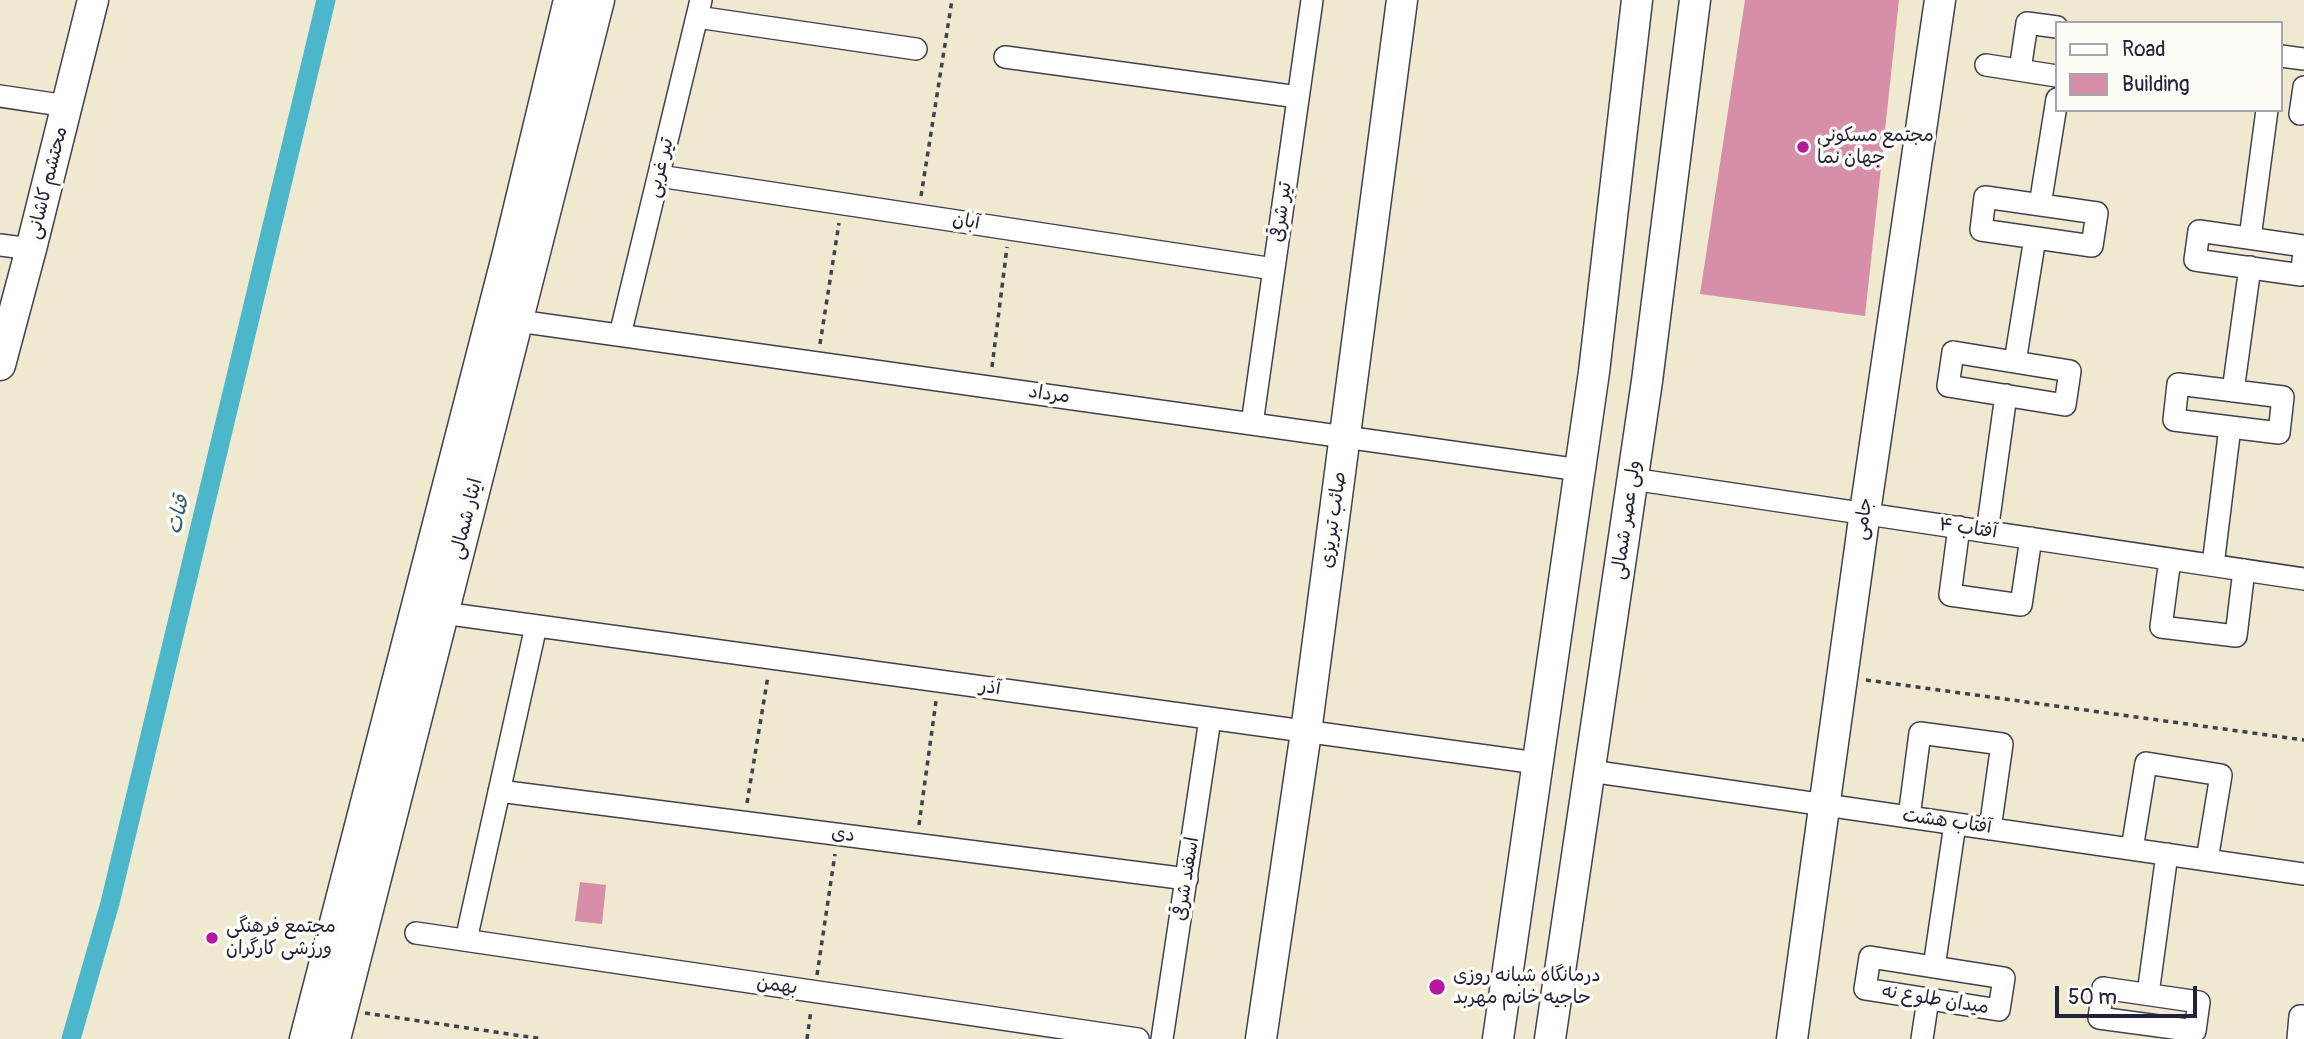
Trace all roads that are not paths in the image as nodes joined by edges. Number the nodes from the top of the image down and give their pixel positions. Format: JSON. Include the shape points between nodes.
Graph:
{"nodes":[{"id":1,"x":93,"y":0,"type":"edge"},
{"id":2,"x":569,"y":0,"type":"edge"},
{"id":3,"x":599,"y":0,"type":"edge"},
{"id":4,"x":1312,"y":0,"type":"edge"},
{"id":5,"x":1402,"y":0,"type":"edge"},
{"id":6,"x":1637,"y":0,"type":"edge"},
{"id":7,"x":1695,"y":0,"type":"edge"},
{"id":8,"x":1940,"y":0,"type":"edge"},
{"id":9,"x":699,"y":8,"type":"edge"},
{"id":10,"x":2056,"y":27,"type":"edge"},
{"id":11,"x":916,"y":49,"type":"dead end"},
{"id":12,"x":2283,"y":56,"type":"edge"},
{"id":13,"x":1005,"y":57,"type":"dead end"},
{"id":14,"x":2304,"y":59,"type":"edge"},
{"id":15,"x":1986,"y":65,"type":"dead end"},
{"id":16,"x":2020,"y":70,"type":"junction"},
{"id":17,"x":2056,"y":76,"type":"edge"},
{"id":18,"x":2304,"y":87,"type":"edge"},
{"id":19,"x":0,"y":96,"type":"edge"},
{"id":20,"x":1298,"y":97,"type":"junction"},
{"id":21,"x":2056,"y":105,"type":"edge"},
{"id":22,"x":66,"y":106,"type":"junction"},
{"id":23,"x":2283,"y":111,"type":"edge"},
{"id":24,"x":2267,"y":112,"type":"edge"},
{"id":25,"x":2302,"y":114,"type":"edge"},
{"id":26,"x":659,"y":176,"type":"junction"},
{"id":27,"x":2040,"y":205,"type":"junction"},
{"id":28,"x":2035,"y":238,"type":"junction"},
{"id":29,"x":2250,"y":238,"type":"junction"},
{"id":30,"x":0,"y":245,"type":"edge"},
{"id":31,"x":2304,"y":246,"type":"edge"},
{"id":32,"x":32,"y":249,"type":"junction"},
{"id":33,"x":2304,"y":253,"type":"edge"},
{"id":34,"x":2250,"y":267,"type":"junction"},
{"id":35,"x":1274,"y":269,"type":"junction"},
{"id":36,"x":518,"y":321,"type":"junction"},
{"id":37,"x":620,"y":335,"type":"junction"},
{"id":38,"x":2015,"y":362,"type":"junction"},
{"id":39,"x":0,"y":365,"type":"edge"},
{"id":40,"x":2233,"y":391,"type":"junction"},
{"id":41,"x":2006,"y":396,"type":"junction"},
{"id":42,"x":1252,"y":424,"type":"junction"},
{"id":43,"x":2230,"y":427,"type":"junction"},
{"id":44,"x":1345,"y":437,"type":"junction"},
{"id":45,"x":469,"y":457,"type":"junction"},
{"id":46,"x":1580,"y":470,"type":"junction"},
{"id":47,"x":1632,"y":479,"type":"junction"},
{"id":48,"x":1865,"y":514,"type":"junction"},
{"id":49,"x":1959,"y":527,"type":"junction"},
{"id":50,"x":1987,"y":532,"type":"junction"},
{"id":51,"x":2031,"y":538,"type":"junction"},
{"id":52,"x":2169,"y":559,"type":"junction"},
{"id":53,"x":2213,"y":565,"type":"junction"},
{"id":54,"x":2245,"y":570,"type":"junction"},
{"id":55,"x":2304,"y":579,"type":"edge"},
{"id":56,"x":443,"y":613,"type":"junction"},
{"id":57,"x":536,"y":626,"type":"junction"},
{"id":58,"x":1210,"y":719,"type":"junction"},
{"id":59,"x":1306,"y":732,"type":"junction"},
{"id":60,"x":1537,"y":763,"type":"junction"},
{"id":61,"x":1590,"y":771,"type":"junction"},
{"id":62,"x":499,"y":791,"type":"junction"},
{"id":63,"x":1825,"y":805,"type":"junction"},
{"id":64,"x":1909,"y":817,"type":"junction"},
{"id":65,"x":1955,"y":824,"type":"junction"},
{"id":66,"x":1990,"y":829,"type":"junction"},
{"id":67,"x":2132,"y":849,"type":"junction"},
{"id":68,"x":2167,"y":854,"type":"junction"},
{"id":69,"x":2207,"y":860,"type":"junction"},
{"id":70,"x":2304,"y":874,"type":"edge"},
{"id":71,"x":1186,"y":879,"type":"junction"},
{"id":72,"x":416,"y":933,"type":"dead end"},
{"id":73,"x":466,"y":940,"type":"junction"},
{"id":74,"x":1934,"y":967,"type":"junction"},
{"id":75,"x":2148,"y":994,"type":"dead end"},
{"id":76,"x":1928,"y":999,"type":"junction"},
{"id":77,"x":2304,"y":1016,"type":"edge"},
{"id":78,"x":305,"y":1039,"type":"edge"},
{"id":79,"x":335,"y":1039,"type":"edge"},
{"id":80,"x":1138,"y":1039,"type":"edge"},
{"id":81,"x":1163,"y":1039,"type":"edge"},
{"id":82,"x":1261,"y":1039,"type":"edge"},
{"id":83,"x":1497,"y":1039,"type":"edge"},
{"id":84,"x":1550,"y":1039,"type":"edge"},
{"id":85,"x":1792,"y":1039,"type":"edge"},
{"id":86,"x":1923,"y":1039,"type":"edge"},
{"id":87,"x":2298,"y":1039,"type":"edge"}],
"edges":[{"from":1,"to":22,"type":"main road","name":"محتشم کاشانی"},
{"from":2,"to":45,"type":"main road","name":"ایثار شمالی","via":[[508,253]]},
{"from":3,"to":36,"type":"main road","name":"ایثار شمالی"},
{"from":4,"to":20,"type":"street","name":"تیر شرقی"},
{"from":5,"to":44,"type":"main road","name":"صائب تبریزی"},
{"from":6,"to":46,"type":"main road"},
{"from":7,"to":47,"type":"main road","name":"ولی عصر شمالی"},
{"from":8,"to":48,"type":"main road","name":"جامی"},
{"from":9,"to":11,"type":"street"},
{"from":9,"to":26,"type":"street","name":"تیر غربی"},
{"from":10,"to":16,"type":"street","via":[[2027,23]]},
{"from":12,"to":14,"type":"street"},
{"from":13,"to":20,"type":"street"},
{"from":15,"to":16,"type":"street"},
{"from":16,"to":17,"type":"street"},
{"from":18,"to":25,"type":"street"},
{"from":19,"to":22,"type":"street"},
{"from":20,"to":35,"type":"street","name":"تیر شرقی"},
{"from":21,"to":27,"type":"street"},
{"from":22,"to":32,"type":"main road","name":"محتشم کاشانی"},
{"from":23,"to":25,"type":"street"},
{"from":24,"to":29,"type":"street"},
{"from":26,"to":35,"type":"street","name":"آبان"},
{"from":26,"to":37,"type":"street","name":"تیر غربی"},
{"from":27,"to":28,"type":"street","via":[[1985,197],[1981,230]]},
{"from":27,"to":28,"type":"street","via":[[2097,213],[2092,246]]},
{"from":28,"to":38,"type":"street"},
{"from":29,"to":31,"type":"street"},
{"from":29,"to":34,"type":"street","via":[[2199,231],[2195,260]]},
{"from":30,"to":32,"type":"street"},
{"from":32,"to":39,"type":"main road","name":"محتشم کاشانی"},
{"from":33,"to":34,"type":"street","via":[[2301,275]]},
{"from":34,"to":40,"type":"street"},
{"from":35,"to":42,"type":"street","name":"تیر شرقی"},
{"from":36,"to":37,"type":"street","name":"مرداد"},
{"from":36,"to":45,"type":"main road","name":"ایثار شمالی"},
{"from":37,"to":42,"type":"street","name":"مرداد"},
{"from":38,"to":41,"type":"street","via":[[2070,371],[2065,405]]},
{"from":38,"to":41,"type":"street","via":[[1953,352],[1948,386]]},
{"from":40,"to":43,"type":"street","via":[[2283,397],[2279,433]]},
{"from":40,"to":43,"type":"street","via":[[2178,384],[2174,420]]},
{"from":41,"to":50,"type":"street"},
{"from":42,"to":44,"type":"street","name":"مرداد"},
{"from":43,"to":53,"type":"street"},
{"from":44,"to":46,"type":"street","name":"مرداد"},
{"from":44,"to":59,"type":"main road","name":"صائب تبریزی"},
{"from":45,"to":56,"type":"main road","name":"ایثار شمالی"},
{"from":45,"to":78,"type":"main road","name":"ایثار شمالی"},
{"from":46,"to":60,"type":"main road"},
{"from":47,"to":48,"type":"street","name":"آفتاب ۴"},
{"from":47,"to":61,"type":"main road","name":"ولی عصر شمالی"},
{"from":48,"to":49,"type":"street","name":"آفتاب ۴"},
{"from":48,"to":63,"type":"main road","name":"جامی"},
{"from":49,"to":50,"type":"street","name":"آفتاب ۴"},
{"from":49,"to":51,"type":"street","via":[[1950,595],[2021,605]]},
{"from":50,"to":51,"type":"street","name":"آفتاب ۴"},
{"from":51,"to":52,"type":"street","name":"آفتاب ۴"},
{"from":52,"to":53,"type":"street","name":"آفتاب ۴"},
{"from":52,"to":54,"type":"street","via":[[2161,627],[2236,636]]},
{"from":53,"to":54,"type":"street","name":"آفتاب ۴"},
{"from":54,"to":55,"type":"street","name":"آفتاب ۴"},
{"from":56,"to":57,"type":"street","name":"آذر"},
{"from":56,"to":79,"type":"main road","name":"ایثار شمالی"},
{"from":57,"to":58,"type":"street","name":"آذر"},
{"from":57,"to":62,"type":"street"},
{"from":58,"to":59,"type":"street","name":"آذر"},
{"from":58,"to":71,"type":"street","name":"اسفند شرقی"},
{"from":59,"to":60,"type":"street","name":"آذر"},
{"from":59,"to":82,"type":"main road","name":"صائب تبریزی"},
{"from":60,"to":83,"type":"main road"},
{"from":61,"to":63,"type":"street","name":"آفتاب هشت"},
{"from":61,"to":84,"type":"main road","name":"ولی عصر شمالی"},
{"from":62,"to":71,"type":"street","name":"دی"},
{"from":62,"to":73,"type":"street"},
{"from":63,"to":64,"type":"street","name":"آفتاب هشت"},
{"from":63,"to":85,"type":"main road","name":"جامی"},
{"from":64,"to":65,"type":"street","name":"آفتاب هشت"},
{"from":64,"to":66,"type":"street","via":[[1920,733],[2002,744]]},
{"from":65,"to":66,"type":"street","name":"آفتاب هشت"},
{"from":65,"to":74,"type":"street"},
{"from":66,"to":67,"type":"street","name":"آفتاب هشت"},
{"from":67,"to":68,"type":"street","name":"آفتاب هشت"},
{"from":67,"to":69,"type":"street","via":[[2146,763],[2221,775]]},
{"from":68,"to":69,"type":"street","name":"آفتاب هشت"},
{"from":68,"to":75,"type":"street"},
{"from":69,"to":70,"type":"street","name":"آفتاب هشت"},
{"from":71,"to":81,"type":"street","name":"اسفند شرقی"},
{"from":72,"to":73,"type":"street","name":"بهمن"},
{"from":73,"to":80,"type":"street","name":"بهمن"},
{"from":74,"to":76,"type":"street","name":"میدان طلوع نه","via":[[1870,957],[1865,989]]},
{"from":74,"to":76,"type":"street","name":"میدان طلوع نه","via":[[2004,978],[1999,1010]]},
{"from":76,"to":86,"type":"street"},
{"from":77,"to":87,"type":"street","via":[[2300,1016]]}]}
